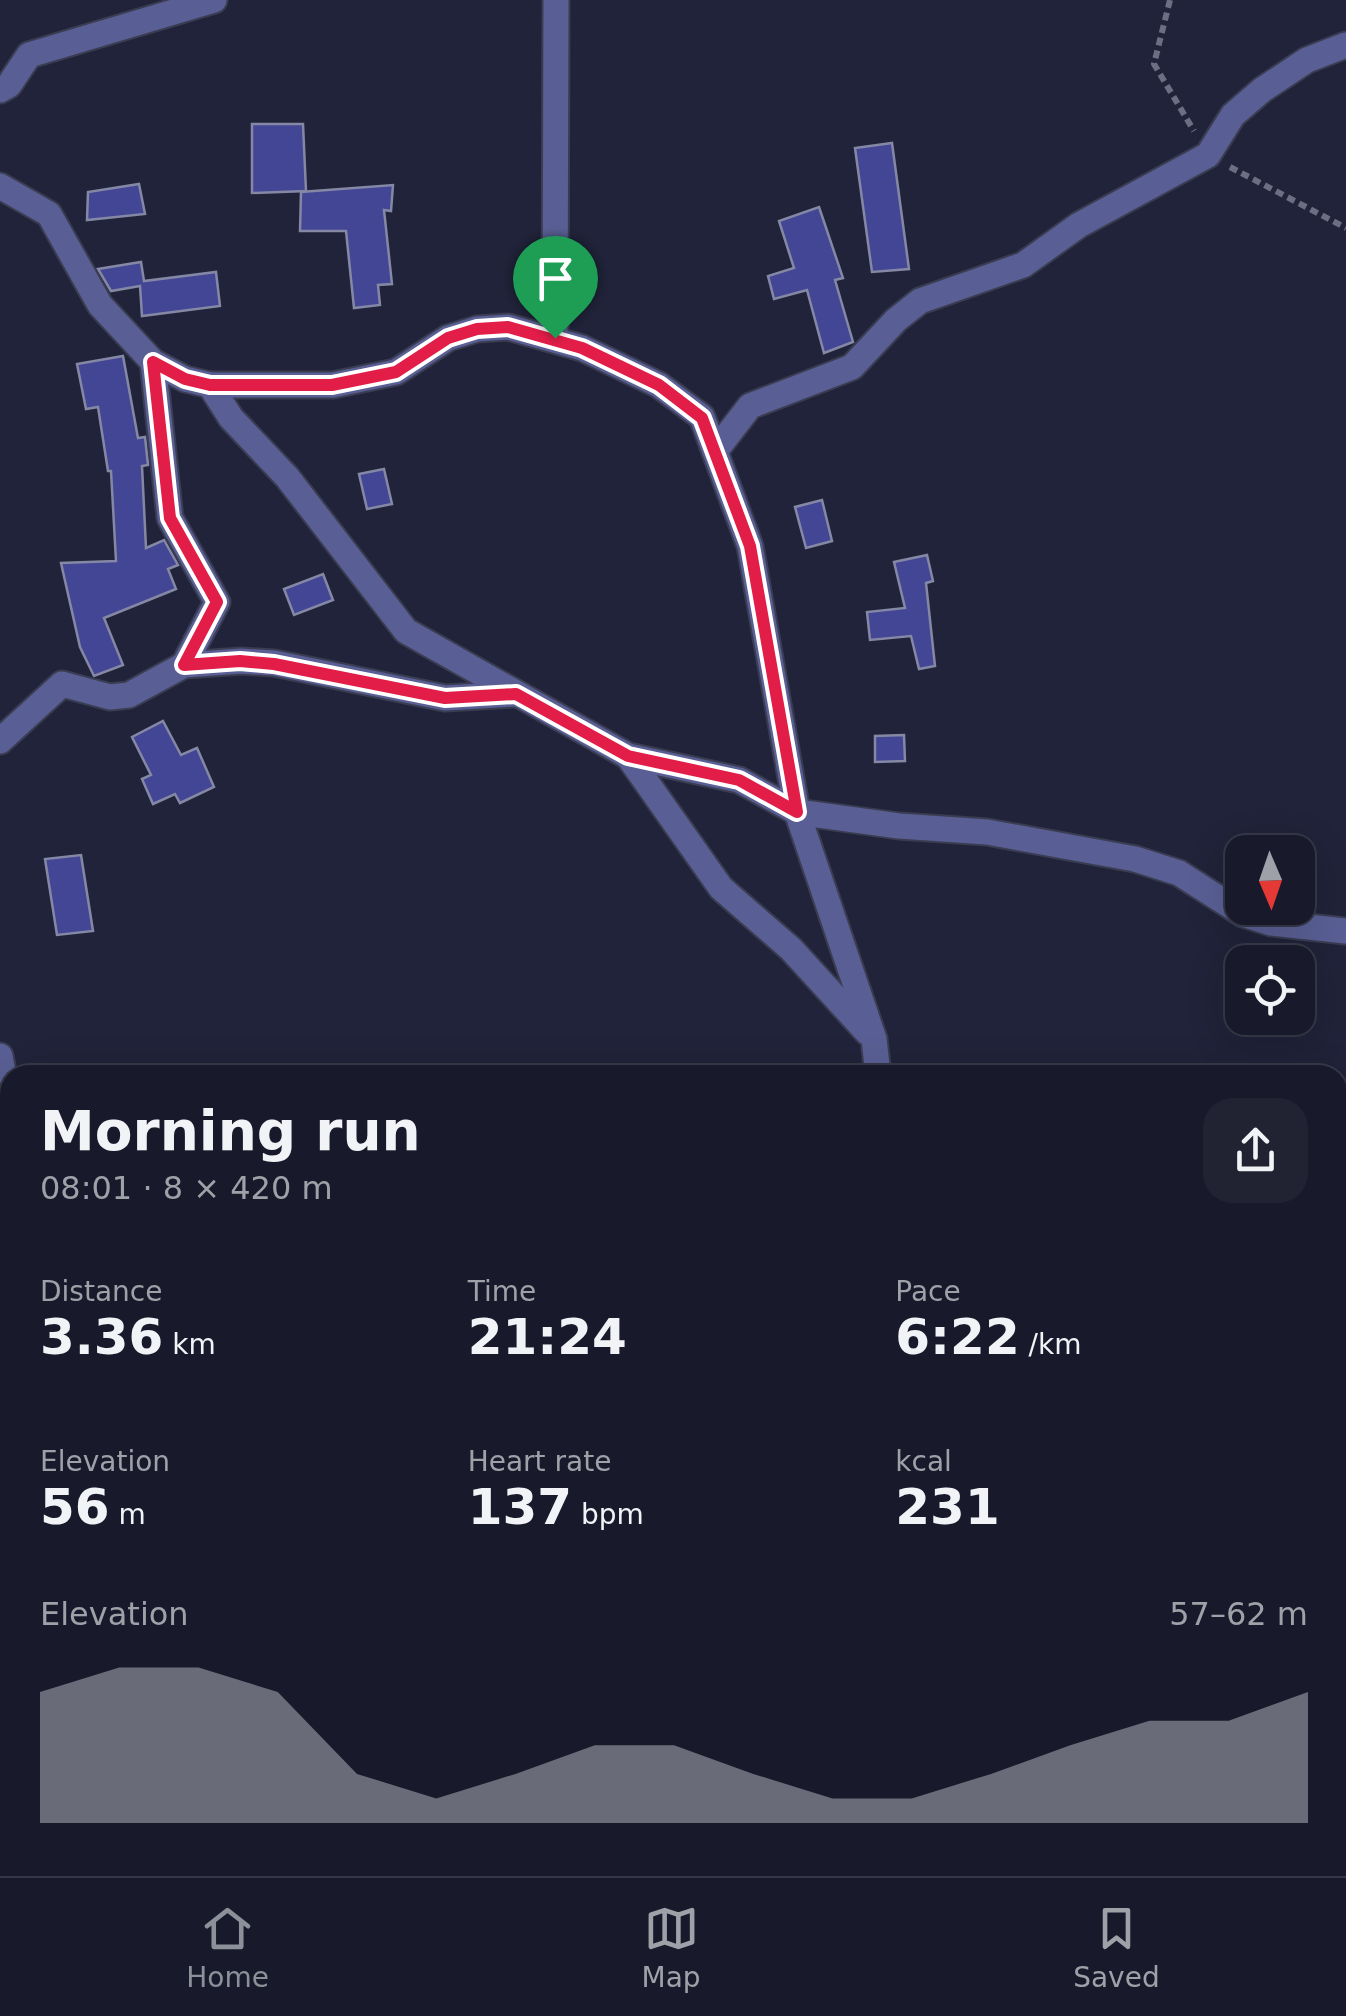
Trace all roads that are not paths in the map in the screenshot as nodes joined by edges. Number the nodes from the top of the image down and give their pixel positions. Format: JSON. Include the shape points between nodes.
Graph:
{"nodes":[{"id":1,"x":214,"y":0,"type":"edge"},
{"id":2,"x":556,"y":0,"type":"edge"},
{"id":3,"x":1346,"y":46,"type":"edge"},
{"id":4,"x":0,"y":90,"type":"edge"},
{"id":5,"x":0,"y":186,"type":"edge"},
{"id":6,"x":555,"y":338,"type":"junction"},
{"id":7,"x":153,"y":362,"type":"junction"},
{"id":8,"x":210,"y":385,"type":"junction"},
{"id":9,"x":716,"y":450,"type":"junction"},
{"id":10,"x":184,"y":665,"type":"junction"},
{"id":11,"x":516,"y":694,"type":"junction"},
{"id":12,"x":0,"y":741,"type":"edge"},
{"id":13,"x":628,"y":756,"type":"junction"},
{"id":14,"x":797,"y":812,"type":"junction"},
{"id":15,"x":1346,"y":930,"type":"edge"},
{"id":16,"x":874,"y":1039,"type":"junction"},
{"id":17,"x":877,"y":1065,"type":"edge"}],
"edges":[{"from":1,"to":4,"type":"street","via":[[29,55]]},
{"from":2,"to":6,"type":"street"},
{"from":3,"to":9,"type":"street","via":[[1307,60],[1262,90],[1234,115],[1208,155],[1079,225],[1023,266],[920,301],[852,367],[750,406]]},
{"from":5,"to":7,"type":"street","via":[[49,214],[100,306]]},
{"from":6,"to":8,"type":"street","via":[[508,327],[477,329],[448,338],[396,372],[368,378],[332,385]]},
{"from":6,"to":9,"type":"street","via":[[659,385],[702,418]]},
{"from":7,"to":8,"type":"street"},
{"from":7,"to":10,"type":"street","via":[[170,518],[217,602]]},
{"from":8,"to":11,"type":"street","via":[[396,622]]},
{"from":9,"to":14,"type":"street","via":[[760,586]]},
{"from":10,"to":11,"type":"street","via":[[274,664],[445,698]]},
{"from":10,"to":12,"type":"street","via":[[110,697],[62,684]]},
{"from":11,"to":13,"type":"street"},
{"from":13,"to":14,"type":"street","via":[[739,780]]},
{"from":13,"to":16,"type":"street","via":[[722,888]]},
{"from":14,"to":15,"type":"street","via":[[1064,843],[1160,865],[1271,923]]},
{"from":14,"to":16,"type":"street"},
{"from":16,"to":17,"type":"street"}]}
